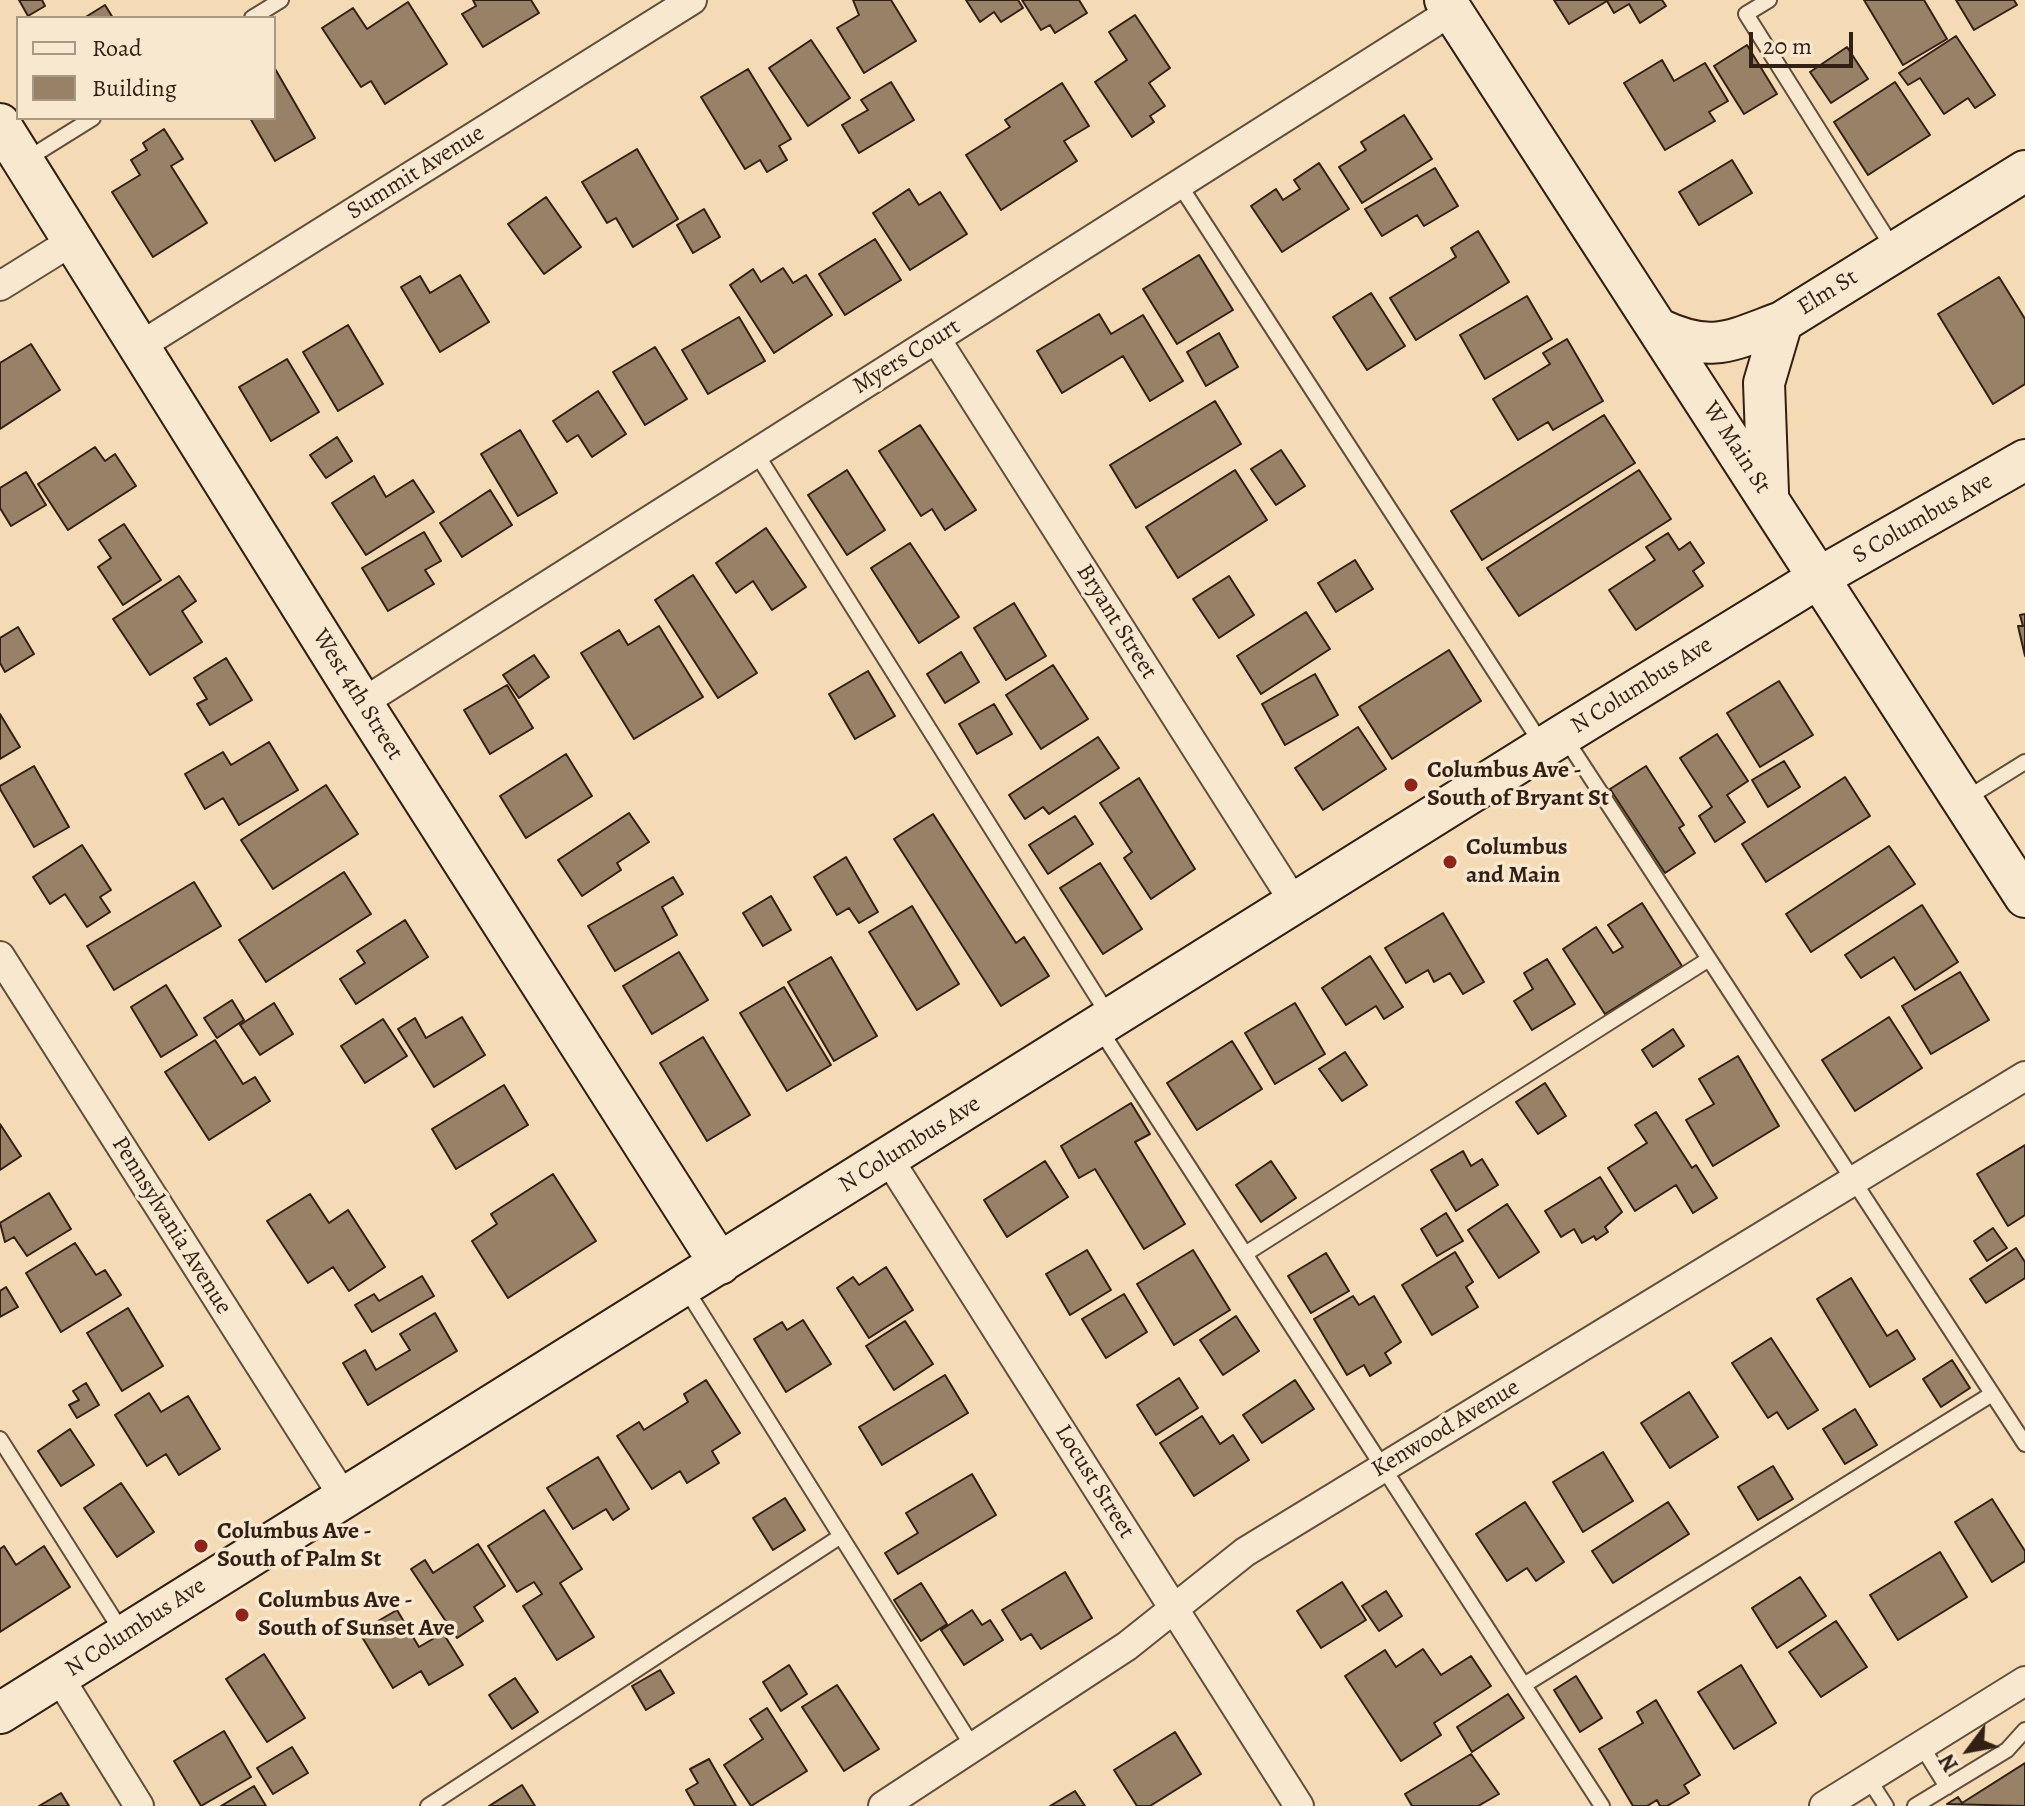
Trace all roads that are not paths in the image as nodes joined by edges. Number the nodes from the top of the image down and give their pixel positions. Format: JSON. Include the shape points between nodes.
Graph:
{"nodes":[{"id":1,"x":281,"y":0,"type":"edge"},
{"id":2,"x":692,"y":0,"type":"edge"},
{"id":3,"x":1769,"y":0,"type":"edge"},
{"id":4,"x":1448,"y":5,"type":"edge"},
{"id":5,"x":255,"y":16,"type":"edge"},
{"id":6,"x":90,"y":120,"type":"edge"},
{"id":7,"x":0,"y":124,"type":"edge"},
{"id":8,"x":24,"y":161,"type":"junction"},
{"id":9,"x":2025,"y":171,"type":"edge"},
{"id":10,"x":1179,"y":184,"type":"junction"},
{"id":11,"x":74,"y":240,"type":"junction"},
{"id":12,"x":1895,"y":252,"type":"junction"},
{"id":13,"x":0,"y":286,"type":"edge"},
{"id":14,"x":1782,"y":322,"type":"junction"},
{"id":15,"x":1659,"y":329,"type":"junction"},
{"id":16,"x":936,"y":339,"type":"junction"},
{"id":17,"x":140,"y":346,"type":"junction"},
{"id":18,"x":756,"y":453,"type":"junction"},
{"id":19,"x":2025,"y":460,"type":"edge"},
{"id":20,"x":1768,"y":497,"type":"junction"},
{"id":21,"x":1820,"y":577,"type":"junction"},
{"id":22,"x":362,"y":703,"type":"junction"},
{"id":23,"x":1553,"y":740,"type":"junction"},
{"id":24,"x":2025,"y":762,"type":"edge"},
{"id":25,"x":1963,"y":800,"type":"junction"},
{"id":26,"x":2025,"y":897,"type":"edge"},
{"id":27,"x":1296,"y":905,"type":"junction"},
{"id":28,"x":0,"y":956,"type":"edge"},
{"id":29,"x":1709,"y":959,"type":"junction"},
{"id":30,"x":1105,"y":1023,"type":"junction"},
{"id":31,"x":2025,"y":1076,"type":"edge"},
{"id":32,"x":888,"y":1158,"type":"junction"},
{"id":33,"x":1854,"y":1181,"type":"junction"},
{"id":34,"x":1245,"y":1254,"type":"junction"},
{"id":35,"x":720,"y":1264,"type":"junction"},
{"id":36,"x":684,"y":1286,"type":"junction"},
{"id":37,"x":1992,"y":1394,"type":"junction"},
{"id":38,"x":0,"y":1439,"type":"edge"},
{"id":39,"x":2025,"y":1444,"type":"edge"},
{"id":40,"x":1383,"y":1467,"type":"junction"},
{"id":41,"x":343,"y":1496,"type":"junction"},
{"id":42,"x":841,"y":1536,"type":"junction"},
{"id":43,"x":1173,"y":1606,"type":"junction"},
{"id":44,"x":124,"y":1635,"type":"junction"},
{"id":45,"x":59,"y":1677,"type":"junction"},
{"id":46,"x":2025,"y":1681,"type":"edge"},
{"id":47,"x":1524,"y":1685,"type":"junction"},
{"id":48,"x":0,"y":1713,"type":"edge"},
{"id":49,"x":2025,"y":1730,"type":"edge"},
{"id":50,"x":1921,"y":1745,"type":"junction"},
{"id":51,"x":973,"y":1747,"type":"junction"},
{"id":52,"x":1868,"y":1778,"type":"junction"},
{"id":53,"x":1947,"y":1787,"type":"junction"},
{"id":54,"x":139,"y":1806,"type":"edge"},
{"id":55,"x":428,"y":1806,"type":"edge"},
{"id":56,"x":883,"y":1806,"type":"edge"},
{"id":57,"x":1299,"y":1806,"type":"edge"},
{"id":58,"x":1602,"y":1806,"type":"edge"},
{"id":59,"x":1824,"y":1806,"type":"edge"},
{"id":60,"x":1886,"y":1806,"type":"edge"},
{"id":61,"x":1915,"y":1806,"type":"edge"}],
"edges":[{"from":1,"to":5,"type":"lane"},
{"from":2,"to":17,"type":"street","name":"Summit Avenue"},
{"from":3,"to":12,"type":"lane","via":[[1746,14]]},
{"from":4,"to":10,"type":"street","name":"Myers Court"},
{"from":4,"to":15,"type":"main road","name":"W Main St"},
{"from":6,"to":8,"type":"lane"},
{"from":7,"to":8,"type":"main road","name":"West 4th Street"},
{"from":8,"to":11,"type":"main road","name":"West 4th Street"},
{"from":9,"to":12,"type":"main road","name":"Elm St"},
{"from":10,"to":16,"type":"street","name":"Myers Court"},
{"from":10,"to":23,"type":"lane"},
{"from":11,"to":13,"type":"street"},
{"from":11,"to":17,"type":"main road","name":"West 4th Street"},
{"from":12,"to":14,"type":"main road","name":"Elm St"},
{"from":14,"to":15,"type":"main road","via":[[1720,343],[1689,344]]},
{"from":14,"to":20,"type":"main road","name":"Elm St","via":[[1764,383]]},
{"from":15,"to":20,"type":"main road","name":"W Main St"},
{"from":16,"to":18,"type":"street","name":"Myers Court"},
{"from":16,"to":27,"type":"street","name":"Bryant Street"},
{"from":17,"to":22,"type":"main road","name":"West 4th Street"},
{"from":18,"to":22,"type":"street","name":"Myers Court"},
{"from":18,"to":30,"type":"lane"},
{"from":19,"to":21,"type":"main road","name":"S Columbus Ave"},
{"from":20,"to":21,"type":"main road","name":"W Main St"},
{"from":21,"to":23,"type":"main road","name":"N Columbus Ave"},
{"from":21,"to":25,"type":"main road","name":"W Main St"},
{"from":22,"to":35,"type":"main road","name":"West 4th Street"},
{"from":23,"to":27,"type":"main road","name":"N Columbus Ave"},
{"from":23,"to":29,"type":"lane"},
{"from":24,"to":25,"type":"lane"},
{"from":25,"to":26,"type":"main road","name":"W Main St"},
{"from":27,"to":30,"type":"main road","name":"N Columbus Ave"},
{"from":28,"to":41,"type":"street","name":"Pennsylvania Avenue"},
{"from":29,"to":33,"type":"lane"},
{"from":29,"to":34,"type":"lane"},
{"from":30,"to":32,"type":"main road","name":"N Columbus Ave"},
{"from":30,"to":34,"type":"lane"},
{"from":31,"to":33,"type":"street","name":"Kenwood Avenue"},
{"from":32,"to":35,"type":"main road","name":"N Columbus Ave"},
{"from":32,"to":43,"type":"street","name":"Locust Street"},
{"from":33,"to":37,"type":"lane"},
{"from":33,"to":40,"type":"street","name":"Kenwood Avenue"},
{"from":34,"to":40,"type":"lane"},
{"from":35,"to":36,"type":"main road","name":"N Columbus Ave"},
{"from":36,"to":41,"type":"main road","name":"N Columbus Ave"},
{"from":36,"to":42,"type":"lane"},
{"from":37,"to":39,"type":"lane"},
{"from":37,"to":47,"type":"lane"},
{"from":38,"to":44,"type":"lane"},
{"from":40,"to":43,"type":"street","name":"Kenwood Avenue","via":[[1245,1552]]},
{"from":40,"to":47,"type":"lane"},
{"from":41,"to":44,"type":"main road","name":"N Columbus Ave"},
{"from":42,"to":51,"type":"lane"},
{"from":42,"to":55,"type":"lane"},
{"from":43,"to":51,"type":"street","name":"Kenwood Avenue","via":[[1127,1646]]},
{"from":43,"to":57,"type":"street","name":"Locust Street"},
{"from":44,"to":45,"type":"main road","name":"N Columbus Ave"},
{"from":45,"to":48,"type":"main road","name":"N Columbus Ave"},
{"from":45,"to":54,"type":"street"},
{"from":46,"to":50,"type":"street"},
{"from":47,"to":58,"type":"lane"},
{"from":49,"to":53,"type":"lane","via":[[2007,1750]]},
{"from":50,"to":52,"type":"street"},
{"from":50,"to":53,"type":"lane"},
{"from":51,"to":56,"type":"street","name":"Kenwood Avenue"},
{"from":52,"to":59,"type":"street"},
{"from":52,"to":60,"type":"lane"},
{"from":53,"to":61,"type":"lane"}]}
